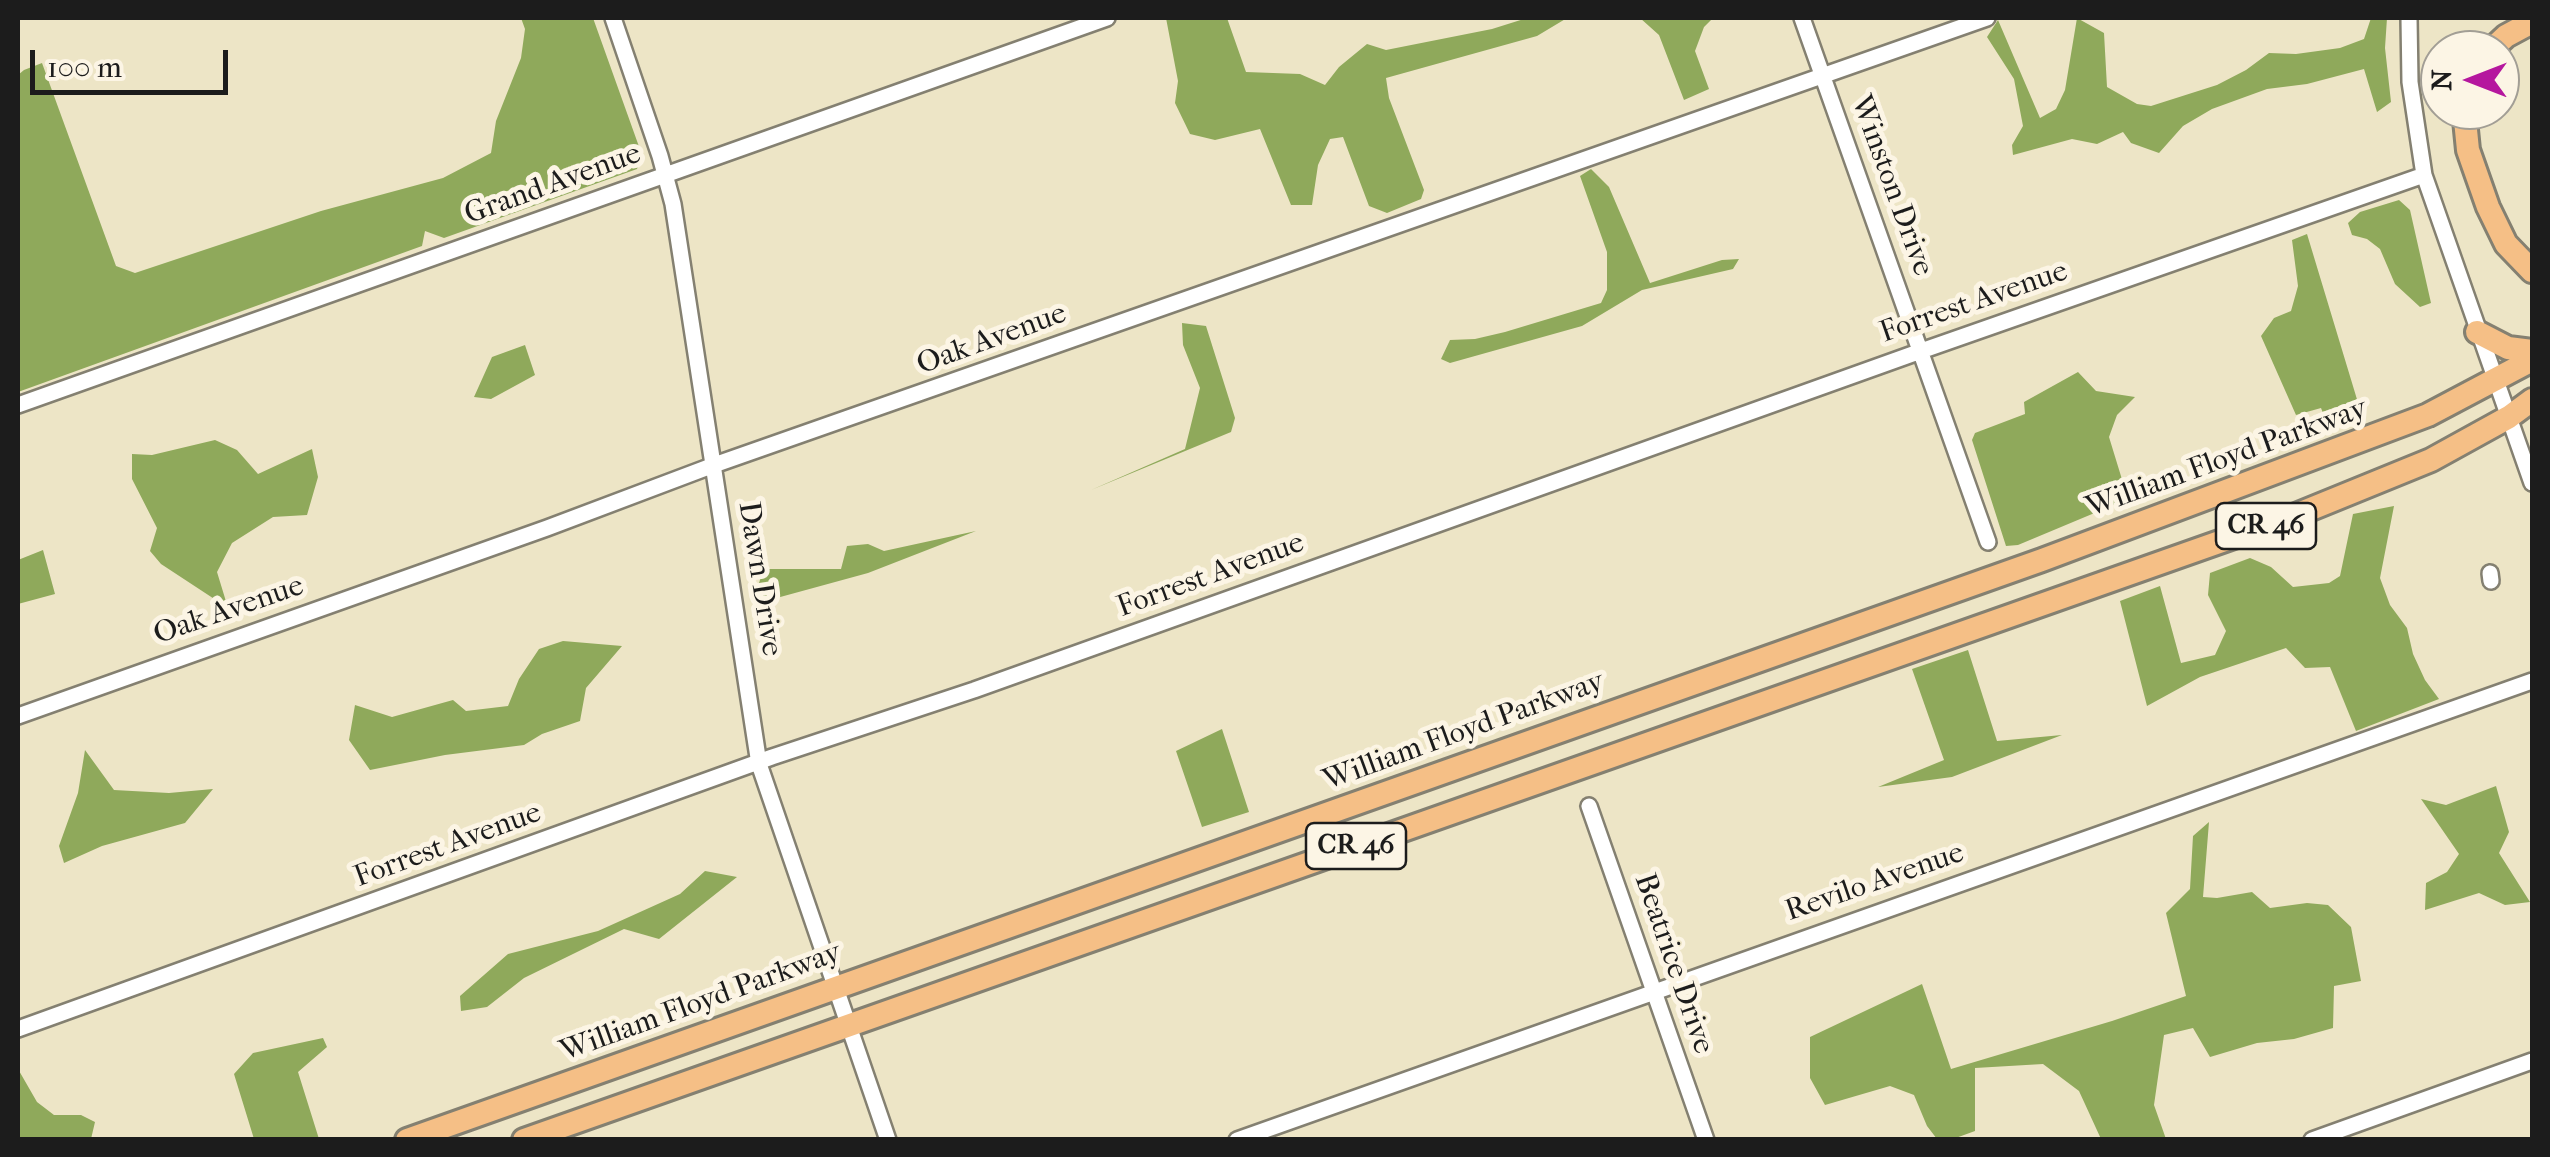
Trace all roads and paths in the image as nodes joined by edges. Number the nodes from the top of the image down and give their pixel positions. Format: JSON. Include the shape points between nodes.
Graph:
{"nodes":[{"id":1,"x":613,"y":18,"type":"edge"},
{"id":2,"x":1107,"y":18,"type":"edge"},
{"id":3,"x":1802,"y":18,"type":"edge"},
{"id":4,"x":1987,"y":18,"type":"edge"},
{"id":5,"x":2409,"y":18,"type":"edge"},
{"id":6,"x":1822,"y":76,"type":"junction"},
{"id":7,"x":2466,"y":130,"type":"edge"},
{"id":8,"x":665,"y":174,"type":"junction"},
{"id":9,"x":2424,"y":175,"type":"junction"},
{"id":10,"x":2532,"y":271,"type":"edge"},
{"id":11,"x":2477,"y":332,"type":"junction"},
{"id":12,"x":1920,"y":351,"type":"junction"},
{"id":13,"x":2532,"y":351,"type":"edge"},
{"id":14,"x":2532,"y":360,"type":"edge"},
{"id":15,"x":2495,"y":382,"type":"junction"},
{"id":16,"x":2532,"y":400,"type":"edge"},
{"id":17,"x":18,"y":405,"type":"edge"},
{"id":18,"x":2509,"y":418,"type":"junction"},
{"id":19,"x":714,"y":466,"type":"junction"},
{"id":20,"x":2532,"y":482,"type":"edge"},
{"id":21,"x":1988,"y":542,"type":"dead end"},
{"id":22,"x":2532,"y":680,"type":"edge"},
{"id":23,"x":18,"y":716,"type":"edge"},
{"id":24,"x":759,"y":764,"type":"junction"},
{"id":25,"x":1589,"y":806,"type":"dead end"},
{"id":26,"x":836,"y":987,"type":"junction"},
{"id":27,"x":1653,"y":990,"type":"junction"},
{"id":28,"x":850,"y":1025,"type":"junction"},
{"id":29,"x":18,"y":1028,"type":"edge"},
{"id":30,"x":2532,"y":1061,"type":"edge"},
{"id":31,"x":408,"y":1140,"type":"edge"},
{"id":32,"x":524,"y":1140,"type":"edge"},
{"id":33,"x":888,"y":1140,"type":"edge"},
{"id":34,"x":1237,"y":1140,"type":"edge"},
{"id":35,"x":1706,"y":1140,"type":"edge"},
{"id":36,"x":2312,"y":1140,"type":"edge"}],
"edges":[{"from":1,"to":8,"type":"street","name":"Dawn Drive"},
{"from":2,"to":8,"type":"street","name":"Grand Avenue"},
{"from":3,"to":6,"type":"street","name":"Winston Drive"},
{"from":4,"to":6,"type":"street","name":"Oak Avenue"},
{"from":5,"to":9,"type":"street","via":[[2410,82]]},
{"from":6,"to":12,"type":"street","name":"Winston Drive"},
{"from":6,"to":19,"type":"street","name":"Oak Avenue"},
{"from":7,"to":10,"type":"highway","via":[[2495,223]]},
{"from":8,"to":17,"type":"street","name":"Grand Avenue"},
{"from":8,"to":19,"type":"street","name":"Dawn Drive"},
{"from":9,"to":11,"type":"street"},
{"from":9,"to":12,"type":"street","name":"Forrest Avenue"},
{"from":11,"to":13,"type":"highway","via":[[2508,348]]},
{"from":11,"to":15,"type":"street"},
{"from":12,"to":21,"type":"street","name":"Winston Drive"},
{"from":12,"to":24,"type":"street","name":"Forrest Avenue"},
{"from":14,"to":15,"type":"highway","name":"William Floyd Parkway","number":"CR 46"},
{"from":15,"to":18,"type":"street"},
{"from":15,"to":26,"type":"highway","name":"William Floyd Parkway","number":"CR 46","via":[[2381,434],[2042,560]]},
{"from":16,"to":18,"type":"highway","number":"CR 46"},
{"from":18,"to":20,"type":"street"},
{"from":18,"to":28,"type":"highway","number":"CR 46","via":[[2405,472],[2296,515]]},
{"from":19,"to":23,"type":"street","name":"Oak Avenue"},
{"from":19,"to":24,"type":"street","name":"Dawn Drive"},
{"from":22,"to":27,"type":"street","name":"Revilo Avenue"},
{"from":24,"to":26,"type":"street","name":"Dawn Drive"},
{"from":24,"to":29,"type":"street","name":"Forrest Avenue"},
{"from":25,"to":27,"type":"street","name":"Beatrice Drive"},
{"from":26,"to":28,"type":"street","name":"Dawn Drive"},
{"from":26,"to":31,"type":"highway","name":"William Floyd Parkway","number":"CR 46"},
{"from":27,"to":34,"type":"street","name":"Revilo Avenue"},
{"from":27,"to":35,"type":"street","name":"Beatrice Drive"},
{"from":28,"to":32,"type":"highway","number":"CR 46"},
{"from":28,"to":33,"type":"street","name":"Dawn Drive"},
{"from":30,"to":36,"type":"street"}]}
